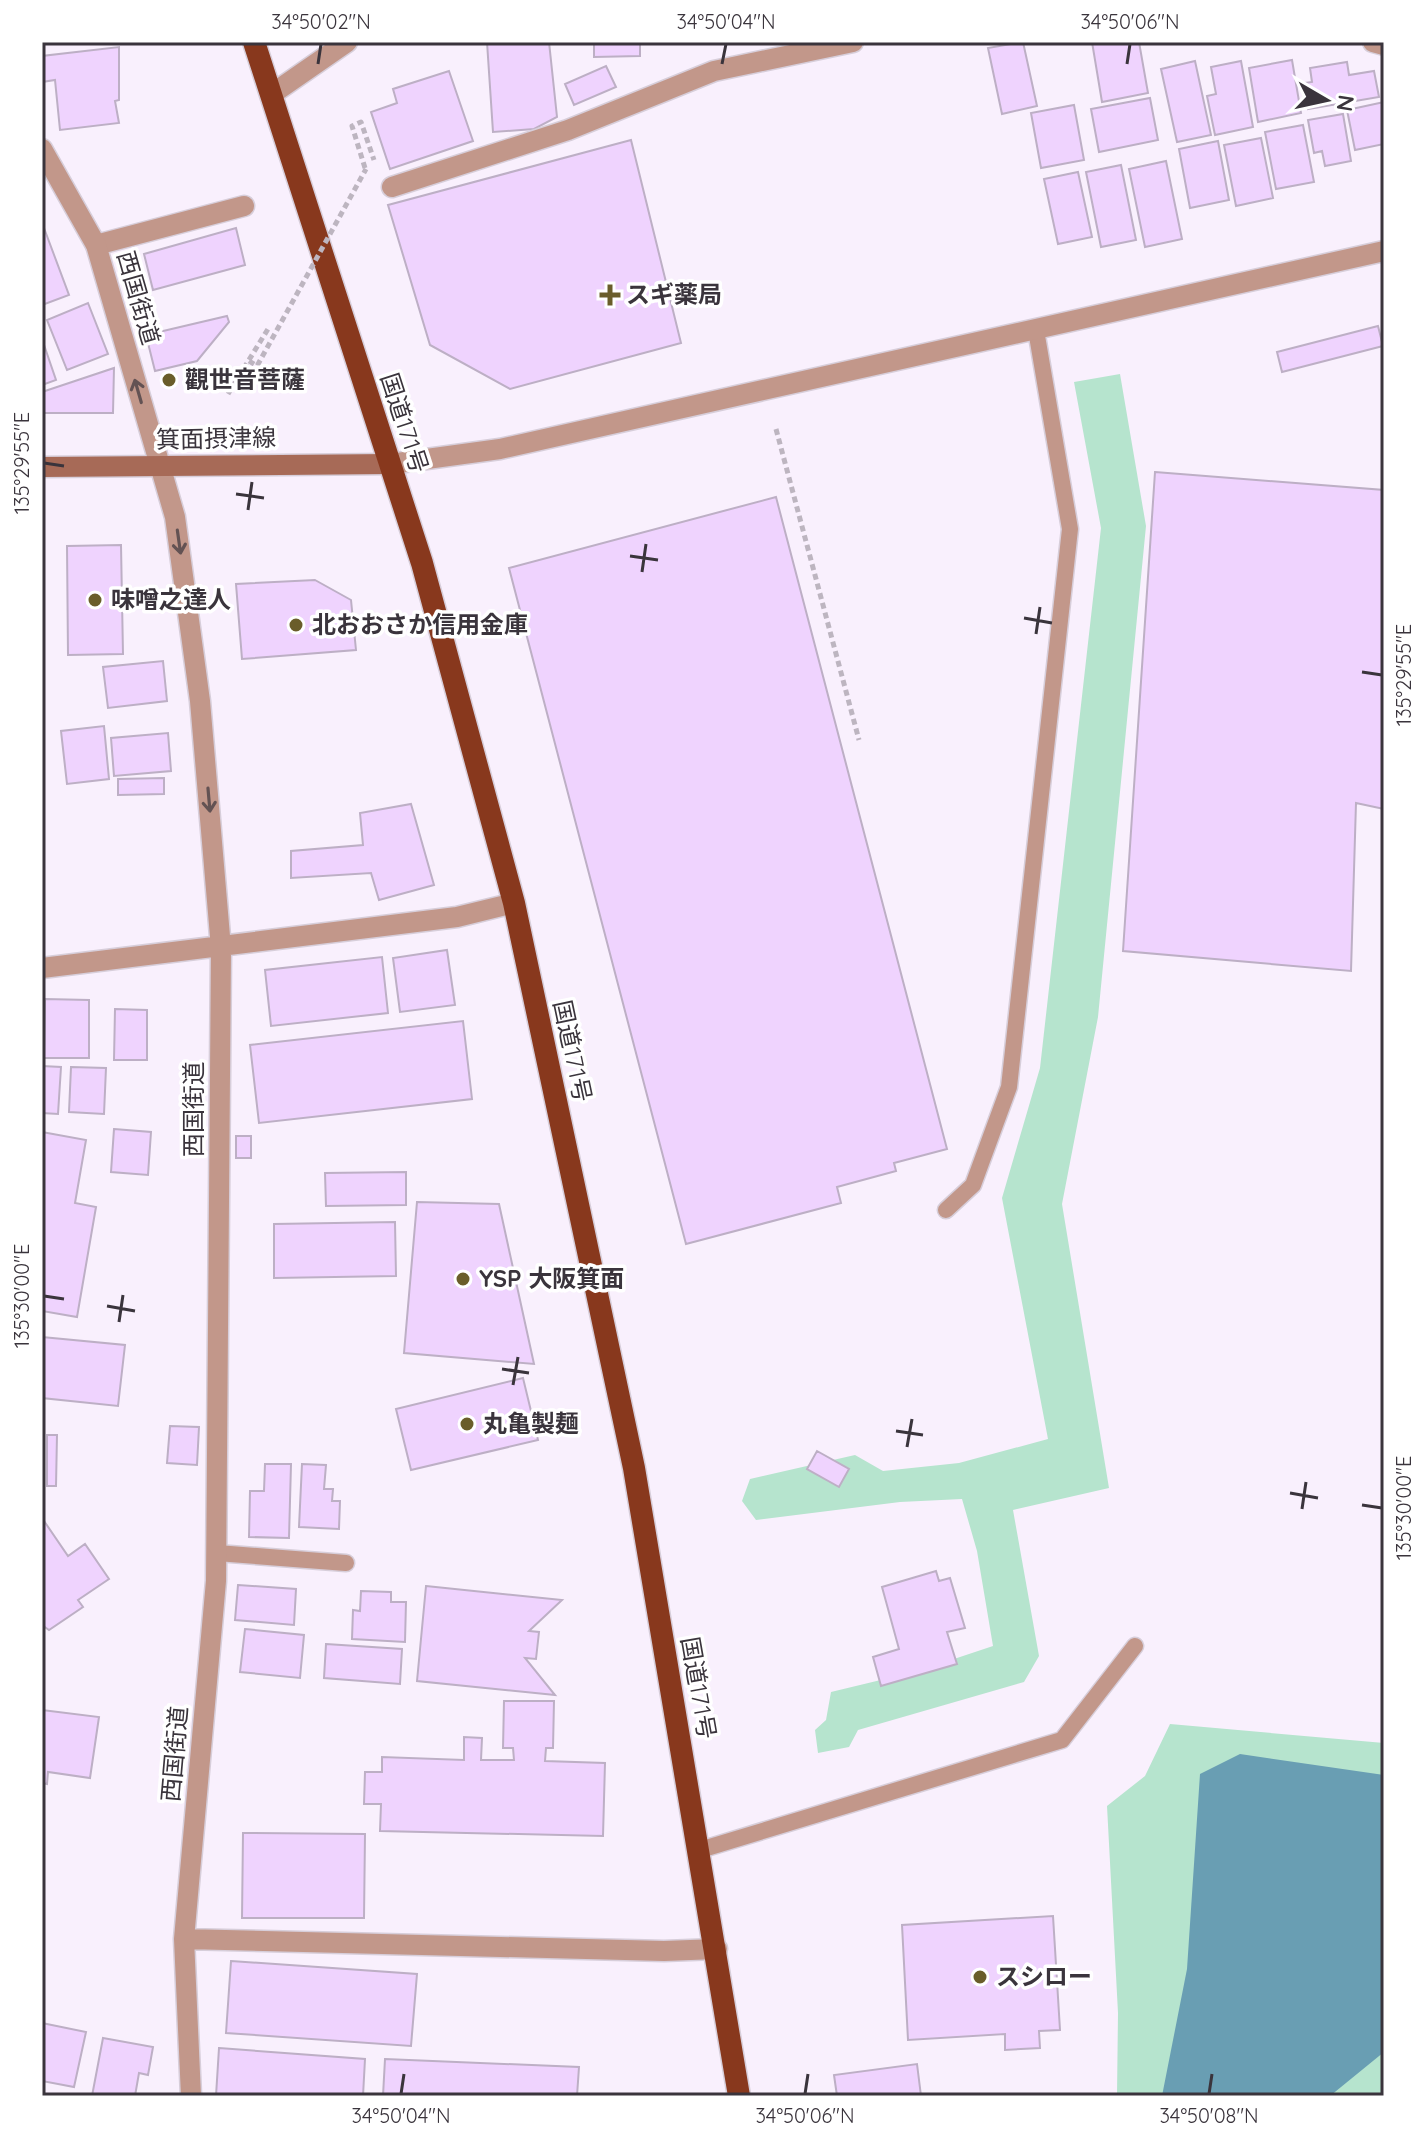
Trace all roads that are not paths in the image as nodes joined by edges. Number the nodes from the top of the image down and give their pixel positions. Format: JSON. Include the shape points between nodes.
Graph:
{"nodes":[{"id":1,"x":254,"y":42,"type":"edge"},
{"id":2,"x":347,"y":42,"type":"edge"},
{"id":3,"x":853,"y":42,"type":"edge"},
{"id":4,"x":1373,"y":42,"type":"edge"},
{"id":5,"x":1384,"y":45,"type":"edge"},
{"id":6,"x":272,"y":94,"type":"junction"},
{"id":7,"x":42,"y":149,"type":"edge"},
{"id":8,"x":392,"y":187,"type":"dead end"},
{"id":9,"x":244,"y":206,"type":"dead end"},
{"id":10,"x":96,"y":245,"type":"junction"},
{"id":11,"x":1384,"y":251,"type":"edge"},
{"id":12,"x":1036,"y":330,"type":"junction"},
{"id":13,"x":390,"y":464,"type":"junction"},
{"id":14,"x":159,"y":466,"type":"junction"},
{"id":15,"x":42,"y":467,"type":"edge"},
{"id":16,"x":514,"y":903,"type":"junction"},
{"id":17,"x":221,"y":948,"type":"junction"},
{"id":18,"x":42,"y":968,"type":"edge"},
{"id":19,"x":946,"y":1210,"type":"dead end"},
{"id":20,"x":217,"y":1553,"type":"junction"},
{"id":21,"x":346,"y":1563,"type":"dead end"},
{"id":22,"x":1135,"y":1646,"type":"dead end"},
{"id":23,"x":700,"y":1850,"type":"junction"},
{"id":24,"x":184,"y":1939,"type":"junction"},
{"id":25,"x":717,"y":1949,"type":"junction"},
{"id":26,"x":191,"y":2096,"type":"edge"},
{"id":27,"x":739,"y":2096,"type":"edge"}],
"edges":[{"from":1,"to":6,"type":"highway","name":"国道171号"},
{"from":2,"to":6,"type":"street"},
{"from":3,"to":8,"type":"street","via":[[714,71],[568,130]]},
{"from":4,"to":5,"type":"street"},
{"from":6,"to":13,"type":"highway","name":"国道171号"},
{"from":7,"to":10,"type":"street","name":"西国街道"},
{"from":9,"to":10,"type":"street"},
{"from":14,"to":10,"type":"street","name":"西国街道","one_way":true},
{"from":11,"to":12,"type":"street"},
{"from":12,"to":13,"type":"street","via":[[500,449]]},
{"from":12,"to":19,"type":"lane","via":[[1070,529],[1009,1087],[973,1185]]},
{"from":13,"to":14,"type":"main road","name":"箕面摂津線"},
{"from":13,"to":16,"type":"highway","name":"国道171号"},
{"from":14,"to":15,"type":"main road","name":"箕面摂津線"},
{"from":14,"to":17,"type":"street","name":"西国街道","one_way":true,"via":[[175,517],[200,701]]},
{"from":16,"to":17,"type":"street","via":[[457,917]]},
{"from":16,"to":23,"type":"highway","name":"国道171号","via":[[634,1468]]},
{"from":17,"to":18,"type":"street"},
{"from":17,"to":20,"type":"street","name":"西国街道"},
{"from":20,"to":21,"type":"lane"},
{"from":20,"to":24,"type":"street","name":"西国街道"},
{"from":22,"to":23,"type":"lane","via":[[1062,1740]]},
{"from":23,"to":25,"type":"highway","name":"国道171号"},
{"from":24,"to":25,"type":"street"},
{"from":24,"to":26,"type":"street","name":"西国街道"},
{"from":25,"to":27,"type":"highway","name":"国道171号"}]}
